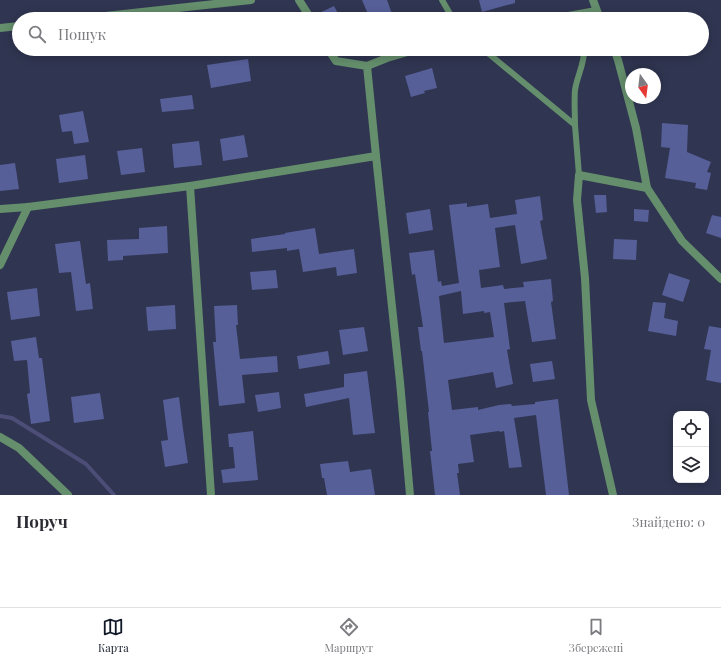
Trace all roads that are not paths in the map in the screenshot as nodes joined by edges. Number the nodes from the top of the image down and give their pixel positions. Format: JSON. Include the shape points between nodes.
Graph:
{"nodes":[{"id":1,"x":251,"y":0,"type":"edge"},
{"id":2,"x":299,"y":0,"type":"edge"},
{"id":3,"x":442,"y":0,"type":"edge"},
{"id":4,"x":593,"y":0,"type":"edge"},
{"id":5,"x":596,"y":11,"type":"edge"},
{"id":6,"x":142,"y":12,"type":"edge"},
{"id":7,"x":307,"y":12,"type":"edge"},
{"id":8,"x":449,"y":12,"type":"edge"},
{"id":9,"x":12,"y":27,"type":"edge"},
{"id":10,"x":0,"y":28,"type":"edge"},
{"id":11,"x":333,"y":56,"type":"edge"},
{"id":12,"x":394,"y":56,"type":"edge"},
{"id":13,"x":491,"y":56,"type":"edge"},
{"id":14,"x":585,"y":56,"type":"edge"},
{"id":15,"x":617,"y":56,"type":"edge"},
{"id":16,"x":367,"y":66,"type":"junction"},
{"id":17,"x":575,"y":126,"type":"junction"},
{"id":18,"x":376,"y":156,"type":"junction"},
{"id":19,"x":579,"y":175,"type":"junction"},
{"id":20,"x":190,"y":186,"type":"junction"},
{"id":21,"x":647,"y":188,"type":"junction"},
{"id":22,"x":28,"y":207,"type":"junction"},
{"id":23,"x":0,"y":209,"type":"edge"},
{"id":24,"x":0,"y":265,"type":"edge"},
{"id":25,"x":721,"y":278,"type":"edge"},
{"id":26,"x":0,"y":437,"type":"edge"},
{"id":27,"x":68,"y":495,"type":"edge"},
{"id":28,"x":211,"y":495,"type":"edge"},
{"id":29,"x":410,"y":495,"type":"edge"},
{"id":30,"x":613,"y":495,"type":"edge"}],
"edges":[{"from":1,"to":6,"type":"street"},
{"from":2,"to":7,"type":"street"},
{"from":3,"to":8,"type":"lane"},
{"from":4,"to":5,"type":"street"},
{"from":9,"to":10,"type":"street"},
{"from":11,"to":16,"type":"street","via":[[336,61]]},
{"from":12,"to":16,"type":"street"},
{"from":13,"to":17,"type":"lane"},
{"from":14,"to":17,"type":"lane","via":[[575,91]]},
{"from":15,"to":21,"type":"street","via":[[636,128]]},
{"from":16,"to":18,"type":"street"},
{"from":17,"to":19,"type":"lane"},
{"from":18,"to":20,"type":"street"},
{"from":18,"to":29,"type":"street"},
{"from":19,"to":21,"type":"street"},
{"from":19,"to":30,"type":"street","via":[[577,200],[585,278],[591,400]]},
{"from":20,"to":22,"type":"street"},
{"from":20,"to":28,"type":"street"},
{"from":21,"to":25,"type":"street","via":[[682,240]]},
{"from":22,"to":23,"type":"street"},
{"from":22,"to":24,"type":"street"},
{"from":26,"to":27,"type":"street","via":[[19,448]]}]}
